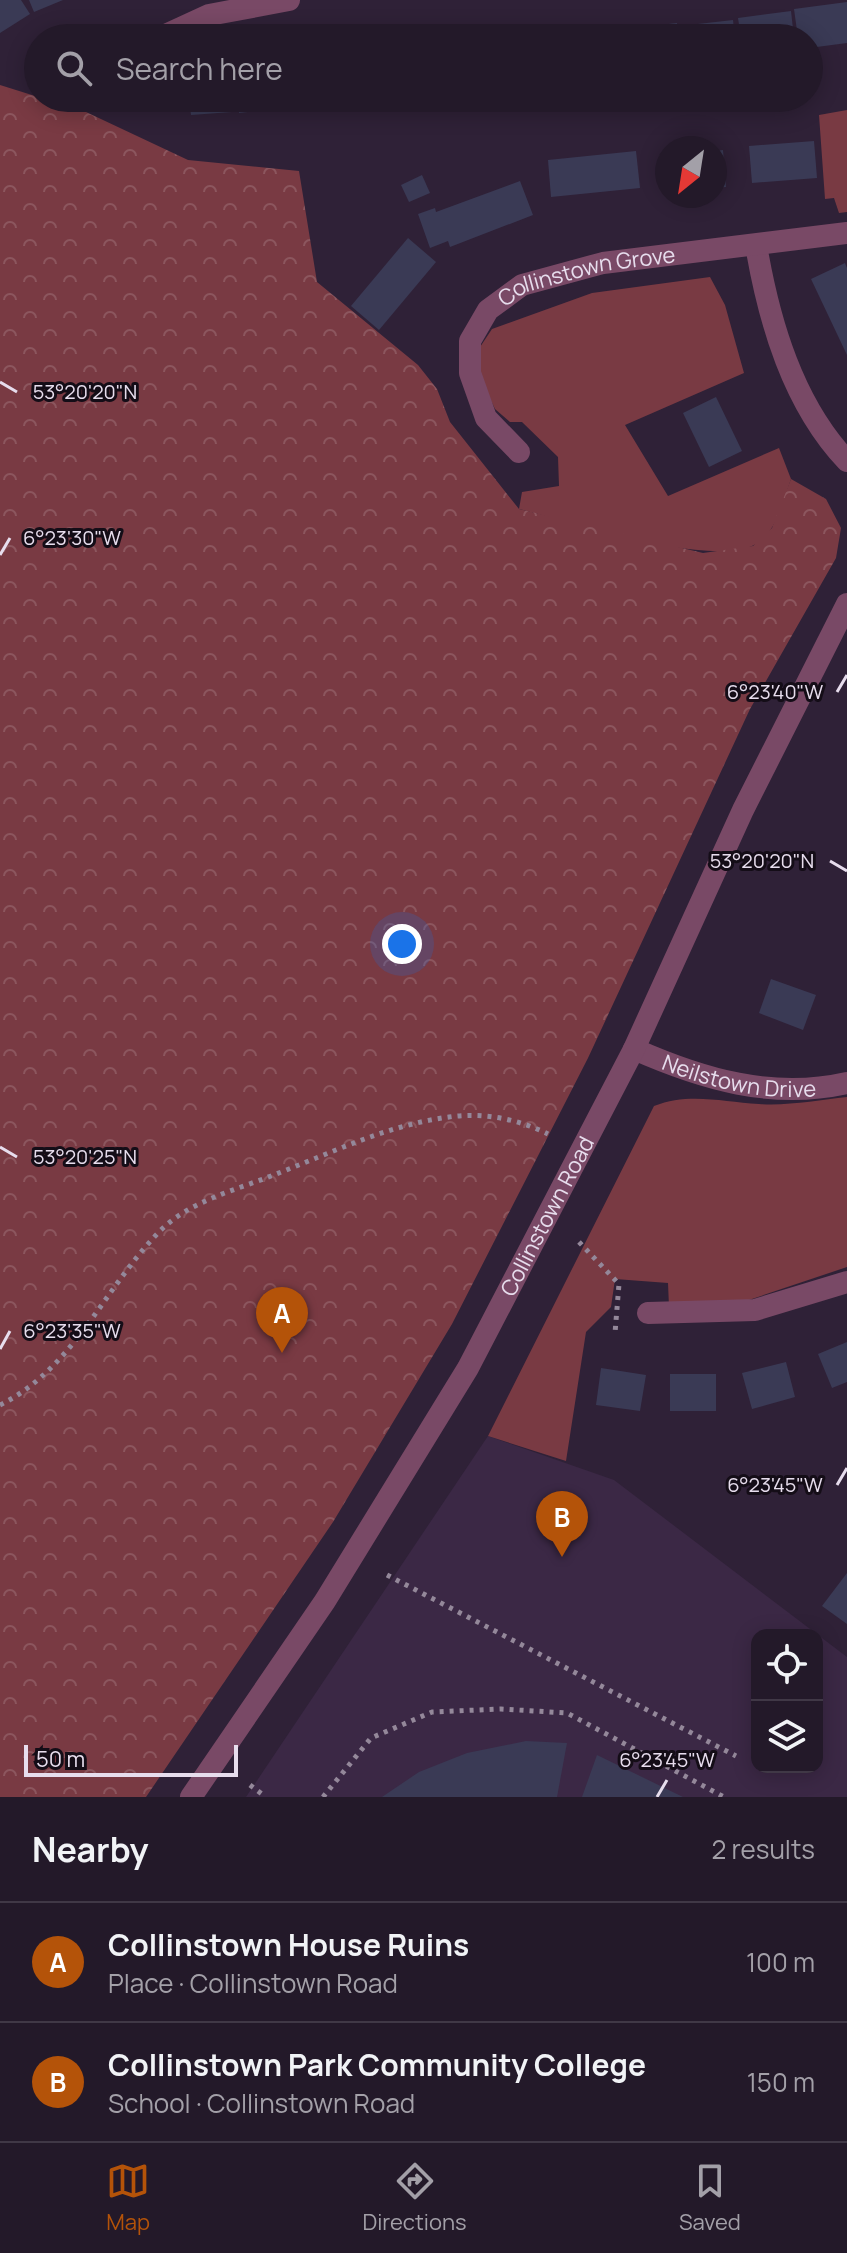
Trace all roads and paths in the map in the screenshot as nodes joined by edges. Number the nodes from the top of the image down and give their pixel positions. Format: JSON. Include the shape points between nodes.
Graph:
{"nodes":[{"id":1,"x":289,"y":0,"type":"edge"},
{"id":2,"x":189,"y":24,"type":"edge"},
{"id":3,"x":847,"y":233,"type":"edge"},
{"id":4,"x":756,"y":245,"type":"junction"},
{"id":5,"x":519,"y":452,"type":"dead end"},
{"id":6,"x":847,"y":461,"type":"edge"},
{"id":7,"x":847,"y":604,"type":"edge"},
{"id":8,"x":634,"y":1049,"type":"junction"},
{"id":9,"x":847,"y":1083,"type":"edge"},
{"id":10,"x":548,"y":1134,"type":"dead end"},
{"id":11,"x":579,"y":1242,"type":"dead end"},
{"id":12,"x":847,"y":1282,"type":"edge"},
{"id":13,"x":648,"y":1313,"type":"dead end"},
{"id":14,"x":615,"y":1333,"type":"dead end"},
{"id":15,"x":0,"y":1405,"type":"edge"},
{"id":16,"x":387,"y":1575,"type":"dead end"},
{"id":17,"x":736,"y":1756,"type":"dead end"},
{"id":18,"x":250,"y":1785,"type":"dead end"},
{"id":19,"x":191,"y":1797,"type":"edge"},
{"id":20,"x":266,"y":1797,"type":"edge"},
{"id":21,"x":323,"y":1797,"type":"edge"},
{"id":22,"x":724,"y":1797,"type":"edge"}],
"edges":[{"from":1,"to":2,"type":"street","via":[[209,15]]},
{"from":3,"to":4,"type":"street","name":"Collinstown Grove"},
{"from":4,"to":5,"type":"street","name":"Collinstown Grove","via":[[603,263],[522,285],[488,310],[470,341],[470,373],[486,418]]},
{"from":4,"to":6,"type":"street","via":[[781,349],[821,434]]},
{"from":7,"to":8,"type":"street","name":"Collinstown Road","via":[[743,810]]},
{"from":8,"to":9,"type":"street","name":"Neilstown Drive","via":[[689,1073],[767,1090]]},
{"from":8,"to":19,"type":"street","name":"Collinstown Road","via":[[468,1368],[358,1549]]},
{"from":10,"to":15,"type":"path","via":[[524,1122],[490,1117],[420,1122],[192,1209],[159,1231],[54,1368],[25,1393]]},
{"from":11,"to":14,"type":"path","via":[[619,1284]]},
{"from":12,"to":13,"type":"street","via":[[755,1310]]},
{"from":16,"to":17,"type":"path"},
{"from":18,"to":20,"type":"path"},
{"from":21,"to":22,"type":"path","via":[[371,1738],[432,1712],[501,1709],[567,1713]]}]}
